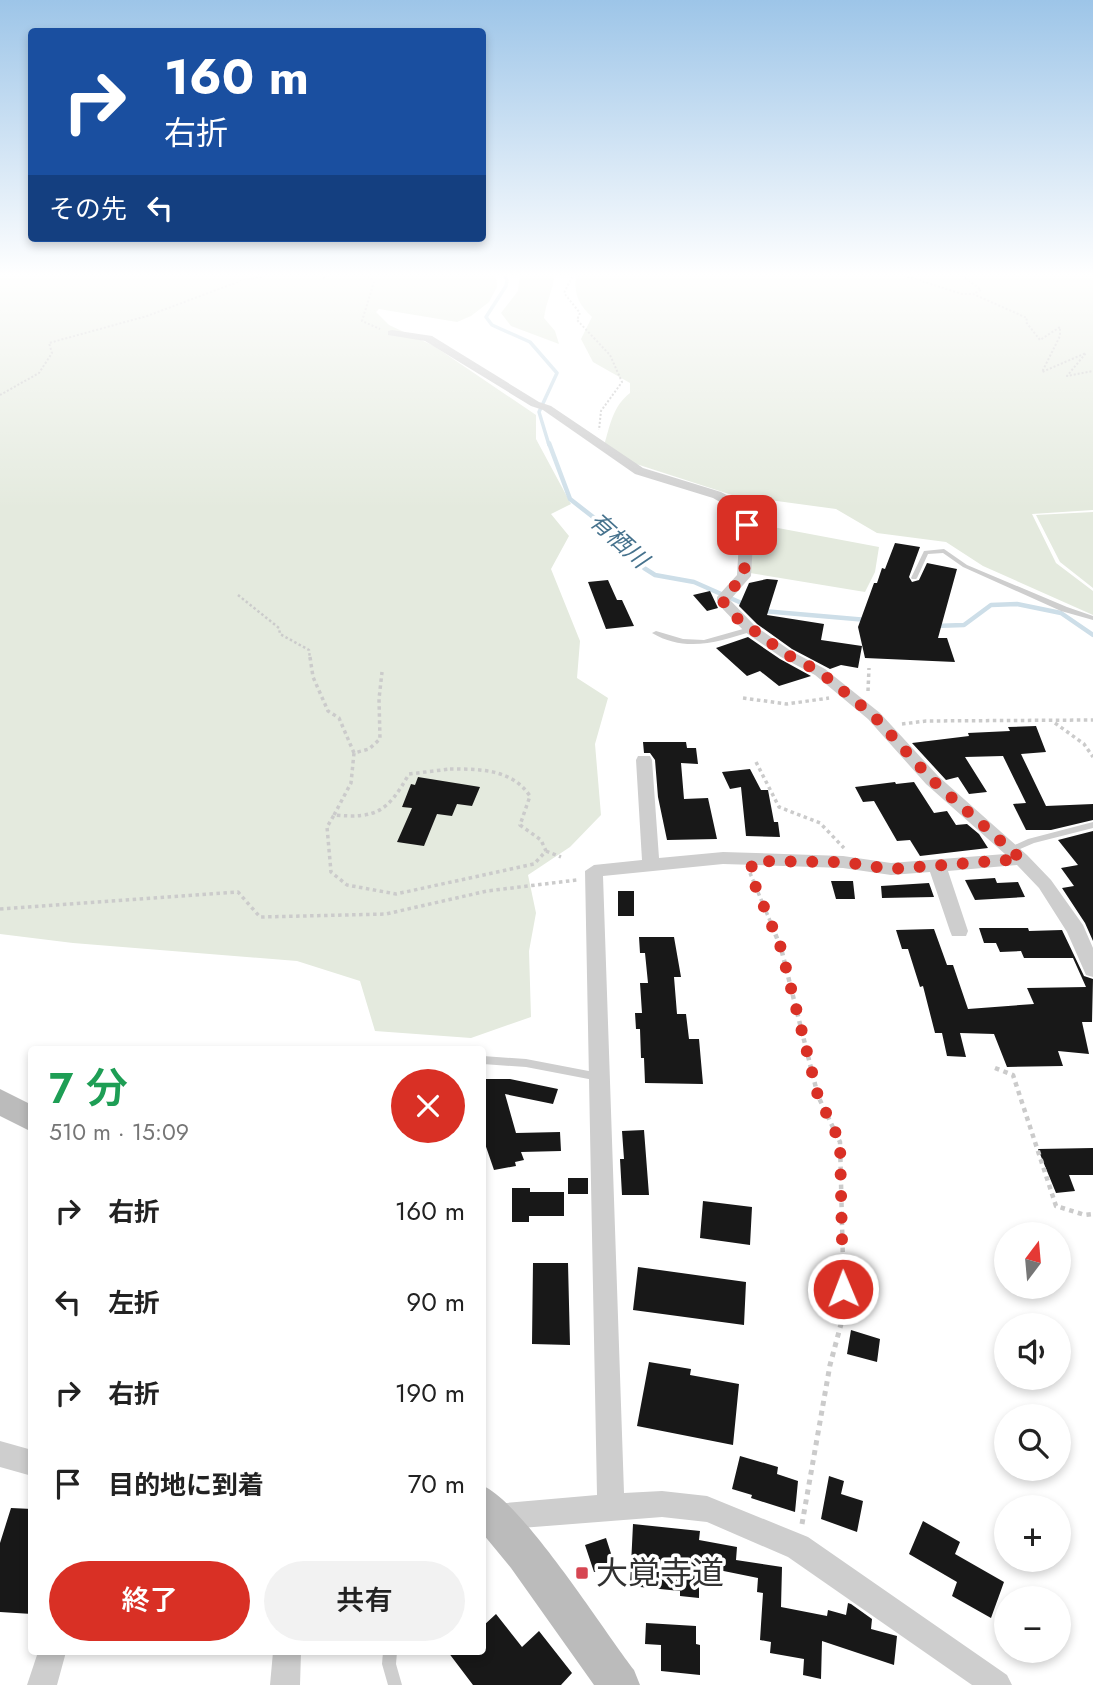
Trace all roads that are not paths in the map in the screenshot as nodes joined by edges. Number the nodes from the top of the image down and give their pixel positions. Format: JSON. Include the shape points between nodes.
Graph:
{"nodes":[{"id":1,"x":451,"y":352,"type":"edge"},
{"id":2,"x":914,"y":578,"type":"dead end"},
{"id":3,"x":1093,"y":618,"type":"edge"},
{"id":4,"x":751,"y":629,"type":"junction"},
{"id":5,"x":656,"y":633,"type":"dead end"},
{"id":6,"x":644,"y":760,"type":"dead end"},
{"id":7,"x":1093,"y":825,"type":"edge"},
{"id":8,"x":1016,"y":855,"type":"junction"},
{"id":9,"x":651,"y":865,"type":"junction"},
{"id":10,"x":937,"y":866,"type":"junction"},
{"id":11,"x":959,"y":931,"type":"dead end"},
{"id":12,"x":1093,"y":970,"type":"edge"},
{"id":13,"x":486,"y":1060,"type":"edge"},
{"id":14,"x":599,"y":1077,"type":"junction"},
{"id":15,"x":0,"y":1101,"type":"edge"},
{"id":16,"x":28,"y":1118,"type":"edge"},
{"id":17,"x":0,"y":1454,"type":"edge"},
{"id":18,"x":28,"y":1462,"type":"edge"},
{"id":19,"x":611,"y":1507,"type":"junction"},
{"id":20,"x":486,"y":1514,"type":"edge"},
{"id":21,"x":51,"y":1655,"type":"edge"},
{"id":22,"x":287,"y":1655,"type":"edge"},
{"id":23,"x":390,"y":1655,"type":"edge"},
{"id":24,"x":42,"y":1685,"type":"edge"},
{"id":25,"x":285,"y":1685,"type":"edge"},
{"id":26,"x":395,"y":1685,"type":"edge"},
{"id":27,"x":619,"y":1685,"type":"edge"},
{"id":28,"x":997,"y":1685,"type":"edge"}],
"edges":[{"from":1,"to":4,"type":"street","via":[[639,471],[716,495],[740,508],[747,525],[744,576],[726,596],[734,616]]},
{"from":2,"to":3,"type":"lane","via":[[926,552],[944,551],[965,566],[1064,610]]},
{"from":4,"to":5,"type":"lane","via":[[702,643],[682,643]]},
{"from":4,"to":8,"type":"street","via":[[820,672],[867,711],[932,780]]},
{"from":6,"to":9,"type":"street"},
{"from":7,"to":8,"type":"lane","via":[[1031,841]]},
{"from":8,"to":10,"type":"street"},
{"from":8,"to":12,"type":"street","via":[[1045,884],[1076,929]]},
{"from":9,"to":10,"type":"street","via":[[723,858],[891,869]]},
{"from":9,"to":14,"type":"street","via":[[594,871]]},
{"from":10,"to":11,"type":"street"},
{"from":13,"to":14,"type":"lane"},
{"from":14,"to":19,"type":"street"},
{"from":15,"to":16,"type":"street"},
{"from":17,"to":18,"type":"street"},
{"from":19,"to":20,"type":"street","via":[[559,1514]]},
{"from":19,"to":28,"type":"street","via":[[662,1504],[707,1509],[798,1547]]},
{"from":20,"to":27,"type":"street","via":[[525,1554]]},
{"from":21,"to":24,"type":"street"},
{"from":22,"to":25,"type":"street"},
{"from":23,"to":26,"type":"lane"}]}
